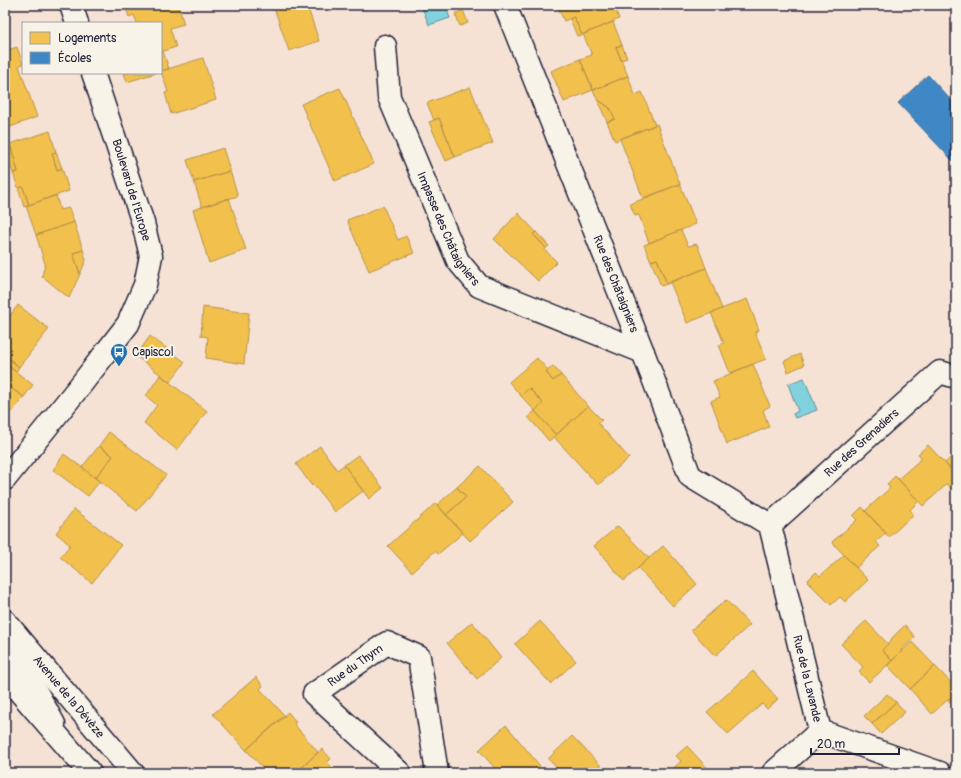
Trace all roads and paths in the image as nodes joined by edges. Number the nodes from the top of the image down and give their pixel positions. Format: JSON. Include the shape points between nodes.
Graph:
{"nodes":[{"id":1,"x":71,"y":5,"type":"edge"},
{"id":2,"x":505,"y":5,"type":"edge"},
{"id":3,"x":77,"y":22,"type":"edge"},
{"id":4,"x":385,"y":46,"type":"dead end"},
{"id":5,"x":94,"y":74,"type":"edge"},
{"id":6,"x":643,"y":352,"type":"junction"},
{"id":7,"x":956,"y":377,"type":"edge"},
{"id":8,"x":5,"y":479,"type":"edge"},
{"id":9,"x":770,"y":526,"type":"junction"},
{"id":10,"x":5,"y":610,"type":"edge"},
{"id":11,"x":5,"y":621,"type":"edge"},
{"id":12,"x":13,"y":642,"type":"edge"},
{"id":13,"x":5,"y":675,"type":"edge"},
{"id":14,"x":820,"y":730,"type":"junction"},
{"id":15,"x":66,"y":746,"type":"junction"},
{"id":16,"x":90,"y":773,"type":"edge"},
{"id":17,"x":134,"y":773,"type":"edge"},
{"id":18,"x":400,"y":773,"type":"edge"},
{"id":19,"x":437,"y":773,"type":"edge"},
{"id":20,"x":773,"y":773,"type":"edge"},
{"id":21,"x":940,"y":773,"type":"edge"}],
"edges":[{"from":1,"to":3,"type":"street"},
{"from":2,"to":6,"type":"street","name":"Rue des Châtaigniers"},
{"from":4,"to":6,"type":"street","name":"Impasse des Châtaigniers","via":[[389,97],[458,261],[479,286]]},
{"from":5,"to":8,"type":"street","name":"Boulevard de l'Europe","via":[[143,222],[151,256],[145,285],[128,324]]},
{"from":6,"to":9,"type":"street","name":"Rue des Châtaigniers","via":[[690,476]]},
{"from":7,"to":9,"type":"street","name":"Rue des Grenadiers","via":[[940,372]]},
{"from":9,"to":14,"type":"street","name":"Rue de la Lavande"},
{"from":10,"to":12,"type":"street"},
{"from":11,"to":12,"type":"street","name":"Avenue de la Dévèze"},
{"from":12,"to":15,"type":"street","via":[[16,657]]},
{"from":12,"to":17,"type":"street","name":"Avenue de la Dévèze"},
{"from":13,"to":15,"type":"street"},
{"from":14,"to":20,"type":"street"},
{"from":14,"to":21,"type":"street","name":"Rue de la Lavande"},
{"from":15,"to":16,"type":"street"},
{"from":18,"to":19,"type":"street","name":"Rue du Thym","via":[[314,694],[387,643],[419,657]]}]}
